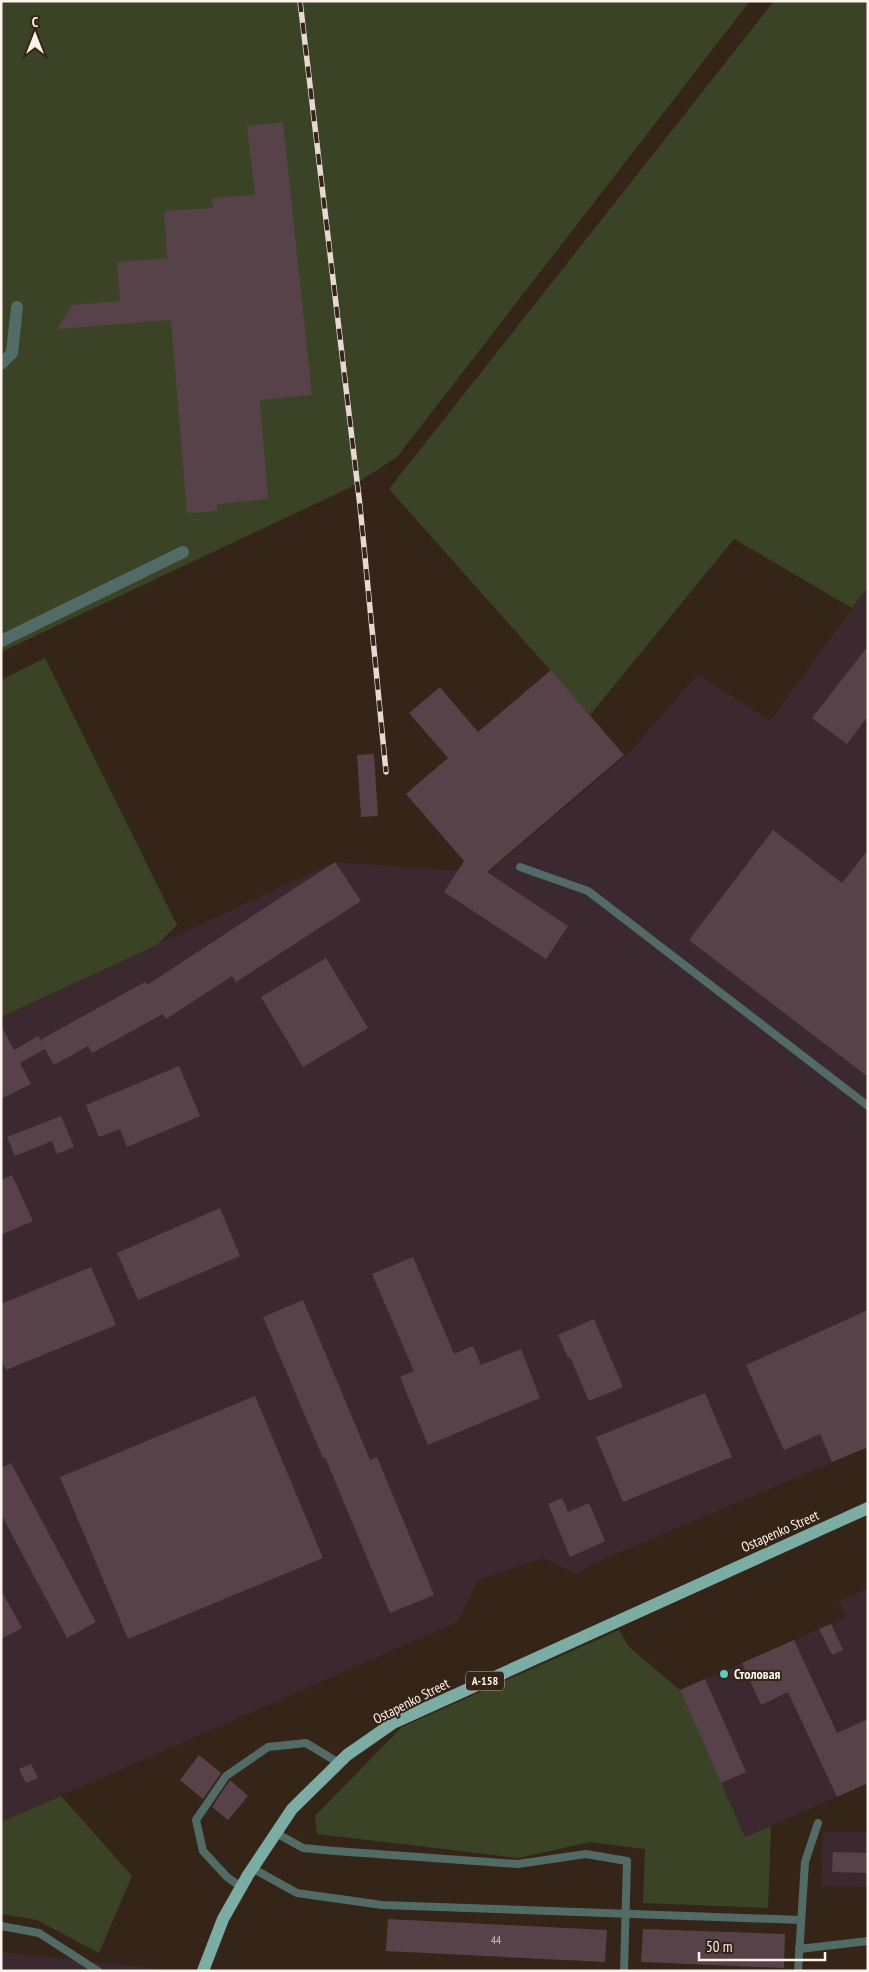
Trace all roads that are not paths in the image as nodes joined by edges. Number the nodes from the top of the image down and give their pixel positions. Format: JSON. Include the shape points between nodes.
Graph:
{"nodes":[{"id":1,"x":17,"y":307,"type":"dead end"},
{"id":2,"x":1,"y":364,"type":"edge"},
{"id":3,"x":183,"y":552,"type":"dead end"},
{"id":4,"x":1,"y":641,"type":"edge"},
{"id":5,"x":520,"y":867,"type":"dead end"},
{"id":6,"x":868,"y":1106,"type":"edge"},
{"id":7,"x":868,"y":1508,"type":"edge"},
{"id":8,"x":339,"y":1763,"type":"junction"},
{"id":9,"x":818,"y":1823,"type":"dead end"},
{"id":10,"x":276,"y":1833,"type":"junction"},
{"id":11,"x":252,"y":1868,"type":"junction"},
{"id":12,"x":241,"y":1887,"type":"junction"},
{"id":13,"x":626,"y":1914,"type":"junction"},
{"id":14,"x":801,"y":1920,"type":"junction"},
{"id":15,"x":1,"y":1926,"type":"edge"},
{"id":16,"x":868,"y":1941,"type":"edge"},
{"id":17,"x":799,"y":1949,"type":"junction"},
{"id":18,"x":98,"y":1971,"type":"edge"},
{"id":19,"x":203,"y":1971,"type":"edge"},
{"id":20,"x":624,"y":1971,"type":"edge"},
{"id":21,"x":798,"y":1971,"type":"edge"}],
"edges":[{"from":1,"to":2,"type":"street","via":[[12,353]]},
{"from":3,"to":4,"type":"street"},
{"from":5,"to":6,"type":"lane","via":[[588,891]]},
{"from":7,"to":8,"type":"main road","name":"Ostapenko Street","number":"А-158","via":[[393,1723]]},
{"from":8,"to":10,"type":"main road","name":"Ostapenko Street","number":"А-158","via":[[292,1810]]},
{"from":8,"to":12,"type":"lane","via":[[306,1743],[268,1747],[226,1776],[196,1820],[203,1851]]},
{"from":9,"to":14,"type":"lane","via":[[805,1862]]},
{"from":10,"to":11,"type":"main road","name":"Ostapenko Street","number":"А-158"},
{"from":10,"to":13,"type":"lane","via":[[303,1848],[335,1851],[518,1864],[586,1854],[628,1862]]},
{"from":11,"to":12,"type":"main road","name":"Ostapenko Street","number":"А-158"},
{"from":11,"to":13,"type":"lane","via":[[296,1893],[382,1905]]},
{"from":12,"to":19,"type":"main road","name":"Ostapenko Street","number":"А-158","via":[[223,1919]]},
{"from":13,"to":14,"type":"lane"},
{"from":13,"to":20,"type":"lane"},
{"from":14,"to":17,"type":"lane"},
{"from":15,"to":18,"type":"lane","via":[[39,1932]]},
{"from":16,"to":17,"type":"lane"},
{"from":17,"to":21,"type":"lane"}]}
